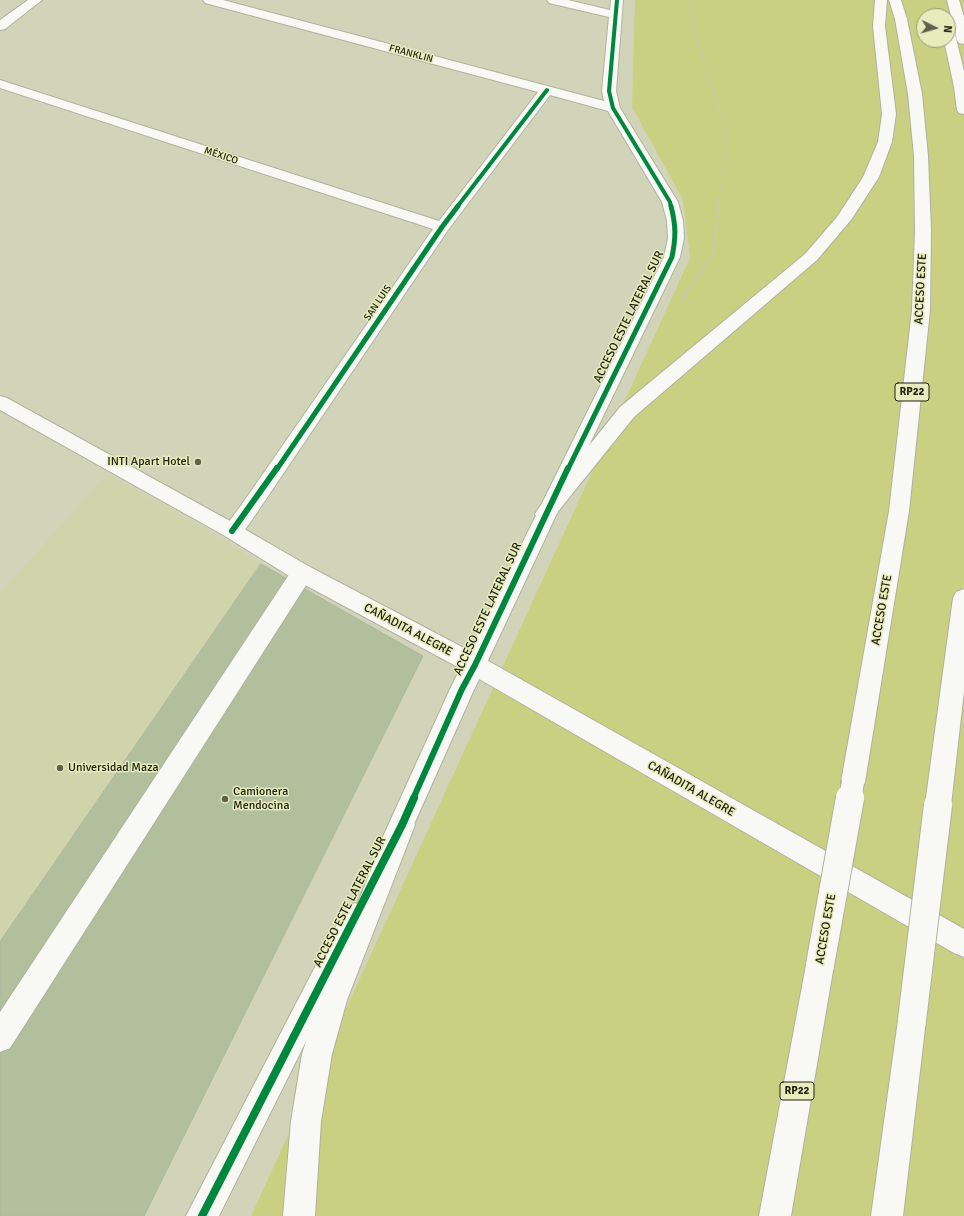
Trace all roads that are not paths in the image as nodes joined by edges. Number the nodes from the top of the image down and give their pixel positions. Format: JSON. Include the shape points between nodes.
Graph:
{"nodes":[{"id":1,"x":36,"y":0,"type":"edge"},
{"id":2,"x":209,"y":0,"type":"edge"},
{"id":3,"x":553,"y":0,"type":"edge"},
{"id":4,"x":881,"y":0,"type":"edge"},
{"id":5,"x":895,"y":0,"type":"edge"},
{"id":6,"x":953,"y":0,"type":"edge"},
{"id":7,"x":616,"y":8,"type":"edge"},
{"id":8,"x":0,"y":26,"type":"edge"},
{"id":9,"x":964,"y":40,"type":"edge"},
{"id":10,"x":952,"y":48,"type":"edge"},
{"id":11,"x":0,"y":84,"type":"edge"},
{"id":12,"x":547,"y":90,"type":"junction"},
{"id":13,"x":613,"y":108,"type":"junction"},
{"id":14,"x":964,"y":110,"type":"edge"},
{"id":15,"x":442,"y":227,"type":"junction"},
{"id":16,"x":0,"y":402,"type":"edge"},
{"id":17,"x":545,"y":514,"type":"junction"},
{"id":18,"x":232,"y":531,"type":"junction"},
{"id":19,"x":302,"y":573,"type":"junction"},
{"id":20,"x":964,"y":598,"type":"edge"},
{"id":21,"x":475,"y":665,"type":"junction"},
{"id":22,"x":402,"y":825,"type":"junction"},
{"id":23,"x":964,"y":944,"type":"edge"},
{"id":24,"x":0,"y":1038,"type":"edge"},
{"id":25,"x":202,"y":1216,"type":"edge"},
{"id":26,"x":299,"y":1216,"type":"edge"},
{"id":27,"x":775,"y":1216,"type":"edge"},
{"id":28,"x":887,"y":1216,"type":"edge"}],
"edges":[{"from":1,"to":8,"type":"main road"},
{"from":2,"to":12,"type":"main road","name":"FRANKLIN"},
{"from":3,"to":7,"type":"main road"},
{"from":4,"to":17,"type":"main road","via":[[879,26],[889,114],[885,142],[871,177],[843,220],[811,257],[627,412]]},
{"from":5,"to":27,"type":"main road","name":"ACCESO ESTE","number":"RP22","bridge":true,"via":[[915,94],[921,156],[921,310],[899,512]]},
{"from":6,"to":9,"type":"main road"},
{"from":7,"to":13,"type":"main road","name":"ACCESO ESTE LATERAL SUR","via":[[608,91]]},
{"from":10,"to":14,"type":"main road"},
{"from":11,"to":15,"type":"main road","name":"MÉXICO"},
{"from":12,"to":13,"type":"main road","name":"FRANKLIN"},
{"from":12,"to":15,"type":"main road","name":"SAN LUIS"},
{"from":13,"to":17,"type":"main road","name":"ACCESO ESTE LATERAL SUR","via":[[670,202],[676,238],[672,256]]},
{"from":15,"to":18,"type":"main road","name":"SAN LUIS","via":[[254,503]]},
{"from":16,"to":18,"type":"main road","name":"CAÑADITA ALEGRE"},
{"from":17,"to":21,"type":"main road","name":"ACCESO ESTE LATERAL SUR"},
{"from":18,"to":19,"type":"main road","name":"CAÑADITA ALEGRE"},
{"from":19,"to":21,"type":"main road","name":"CAÑADITA ALEGRE"},
{"from":19,"to":24,"type":"main road"},
{"from":20,"to":28,"type":"main road","bridge":true},
{"from":21,"to":22,"type":"main road","name":"ACCESO ESTE LATERAL SUR"},
{"from":21,"to":23,"type":"main road","name":"CAÑADITA ALEGRE"},
{"from":22,"to":25,"type":"main road","name":"ACCESO ESTE LATERAL SUR"},
{"from":22,"to":26,"type":"main road","via":[[333,1000],[317,1054],[306,1121]]}]}
